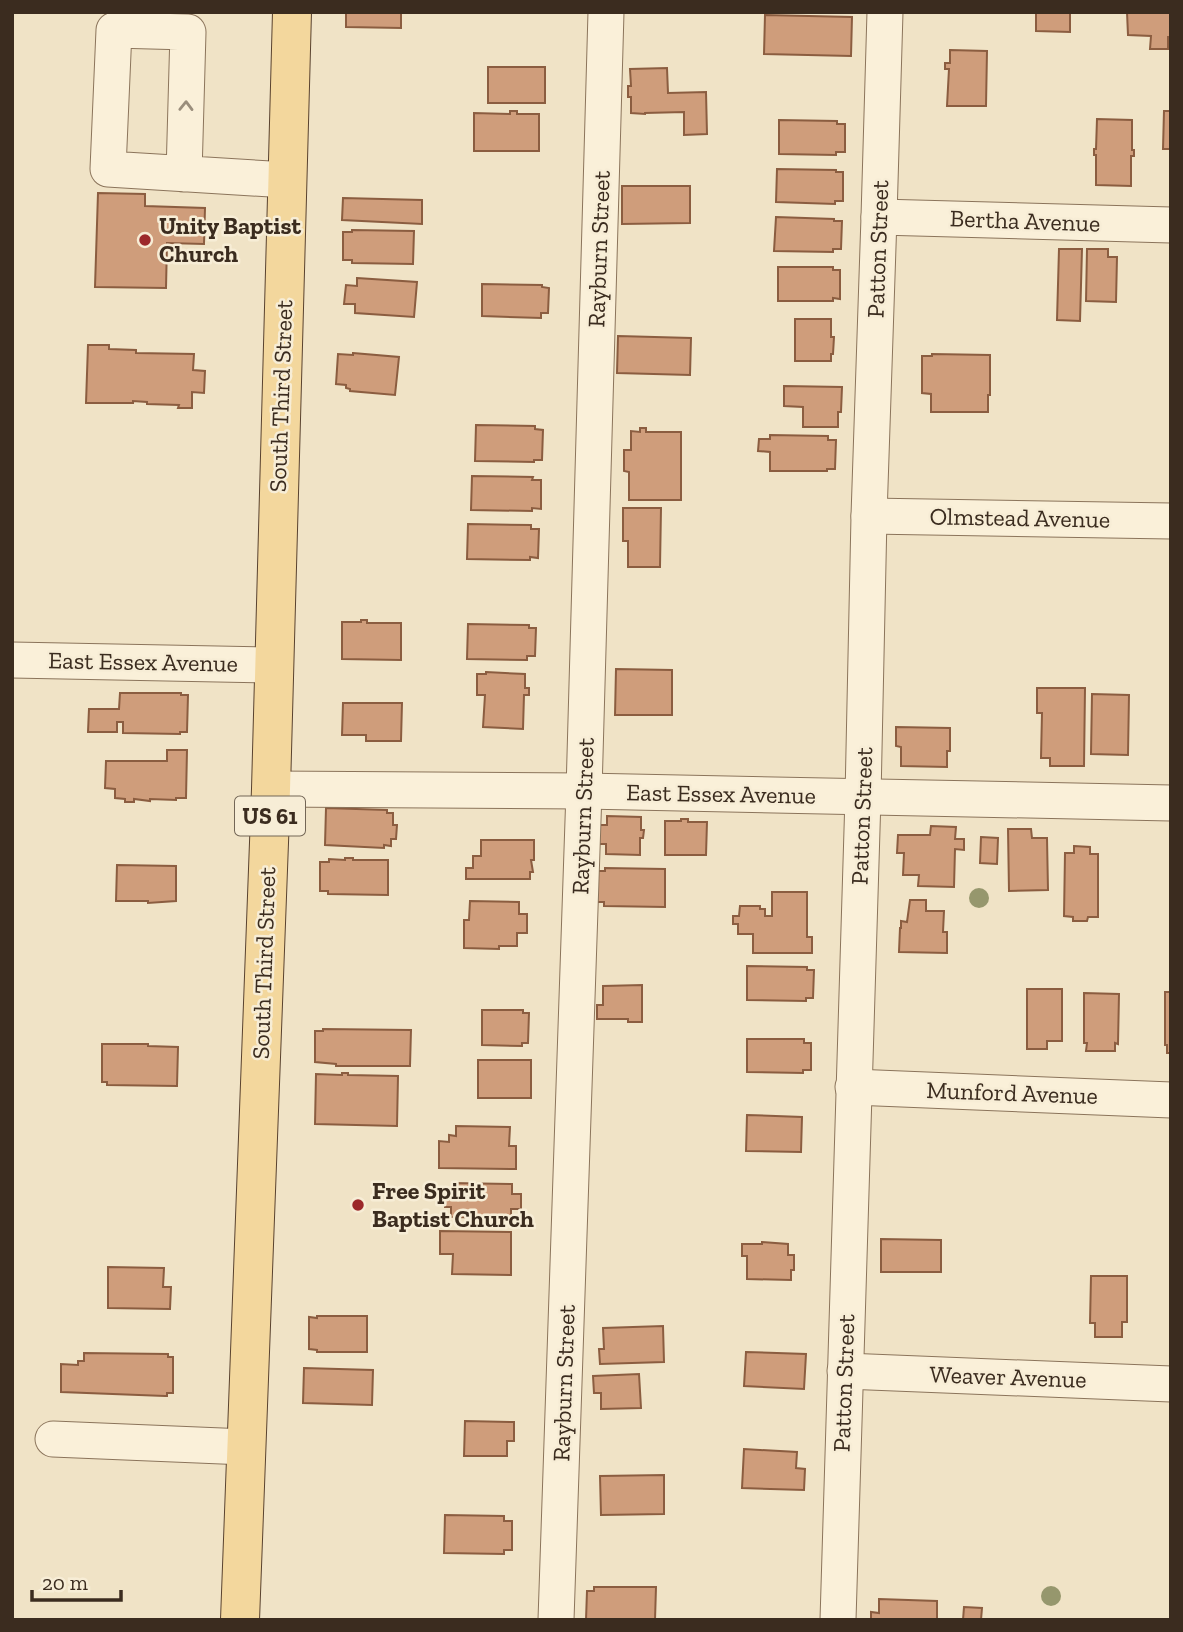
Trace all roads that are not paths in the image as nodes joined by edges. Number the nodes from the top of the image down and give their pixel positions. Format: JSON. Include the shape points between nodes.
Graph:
{"nodes":[{"id":1,"x":292,"y":12,"type":"edge"},
{"id":2,"x":606,"y":12,"type":"edge"},
{"id":3,"x":884,"y":12,"type":"edge"},
{"id":4,"x":184,"y":174,"type":"junction"},
{"id":5,"x":287,"y":180,"type":"junction"},
{"id":6,"x":879,"y":217,"type":"junction"},
{"id":7,"x":1171,"y":225,"type":"edge"},
{"id":8,"x":869,"y":516,"type":"junction"},
{"id":9,"x":1171,"y":521,"type":"edge"},
{"id":10,"x":12,"y":660,"type":"edge"},
{"id":11,"x":273,"y":664,"type":"junction"},
{"id":12,"x":271,"y":789,"type":"junction"},
{"id":13,"x":584,"y":791,"type":"junction"},
{"id":14,"x":863,"y":797,"type":"junction"},
{"id":15,"x":1171,"y":803,"type":"edge"},
{"id":16,"x":853,"y":1087,"type":"junction"},
{"id":17,"x":1171,"y":1100,"type":"edge"},
{"id":18,"x":845,"y":1371,"type":"junction"},
{"id":19,"x":1171,"y":1384,"type":"edge"},
{"id":20,"x":53,"y":1439,"type":"dead end"},
{"id":21,"x":246,"y":1447,"type":"junction"},
{"id":22,"x":240,"y":1620,"type":"edge"},
{"id":23,"x":556,"y":1620,"type":"edge"},
{"id":24,"x":838,"y":1620,"type":"edge"}],
"edges":[{"from":1,"to":5,"type":"main road","name":"South Third Street","number":"US 61"},
{"from":2,"to":13,"type":"street","name":"Rayburn Street"},
{"from":3,"to":6,"type":"street","name":"Patton Street"},
{"from":4,"to":4,"type":"street","one_way":true,"via":[[188,32],[114,30],[108,169]]},
{"from":4,"to":5,"type":"street"},
{"from":5,"to":11,"type":"main road","name":"South Third Street","number":"US 61"},
{"from":6,"to":7,"type":"street","name":"Bertha Avenue"},
{"from":6,"to":8,"type":"street","name":"Patton Street"},
{"from":8,"to":9,"type":"street","name":"Olmstead Avenue"},
{"from":8,"to":14,"type":"street","name":"Patton Street"},
{"from":10,"to":11,"type":"street","name":"East Essex Avenue"},
{"from":11,"to":12,"type":"main road","name":"South Third Street","number":"US 61"},
{"from":12,"to":13,"type":"street","name":"East Essex Avenue"},
{"from":12,"to":21,"type":"main road","name":"South Third Street","number":"US 61"},
{"from":13,"to":14,"type":"street","name":"East Essex Avenue"},
{"from":13,"to":23,"type":"street","name":"Rayburn Street"},
{"from":14,"to":15,"type":"street","name":"East Essex Avenue"},
{"from":14,"to":16,"type":"street","name":"Patton Street"},
{"from":16,"to":17,"type":"street","name":"Munford Avenue"},
{"from":16,"to":18,"type":"street","name":"Patton Street"},
{"from":18,"to":19,"type":"street","name":"Weaver Avenue"},
{"from":18,"to":24,"type":"street","name":"Patton Street"},
{"from":20,"to":21,"type":"street"},
{"from":21,"to":22,"type":"main road","name":"South Third Street","number":"US 61"}]}
